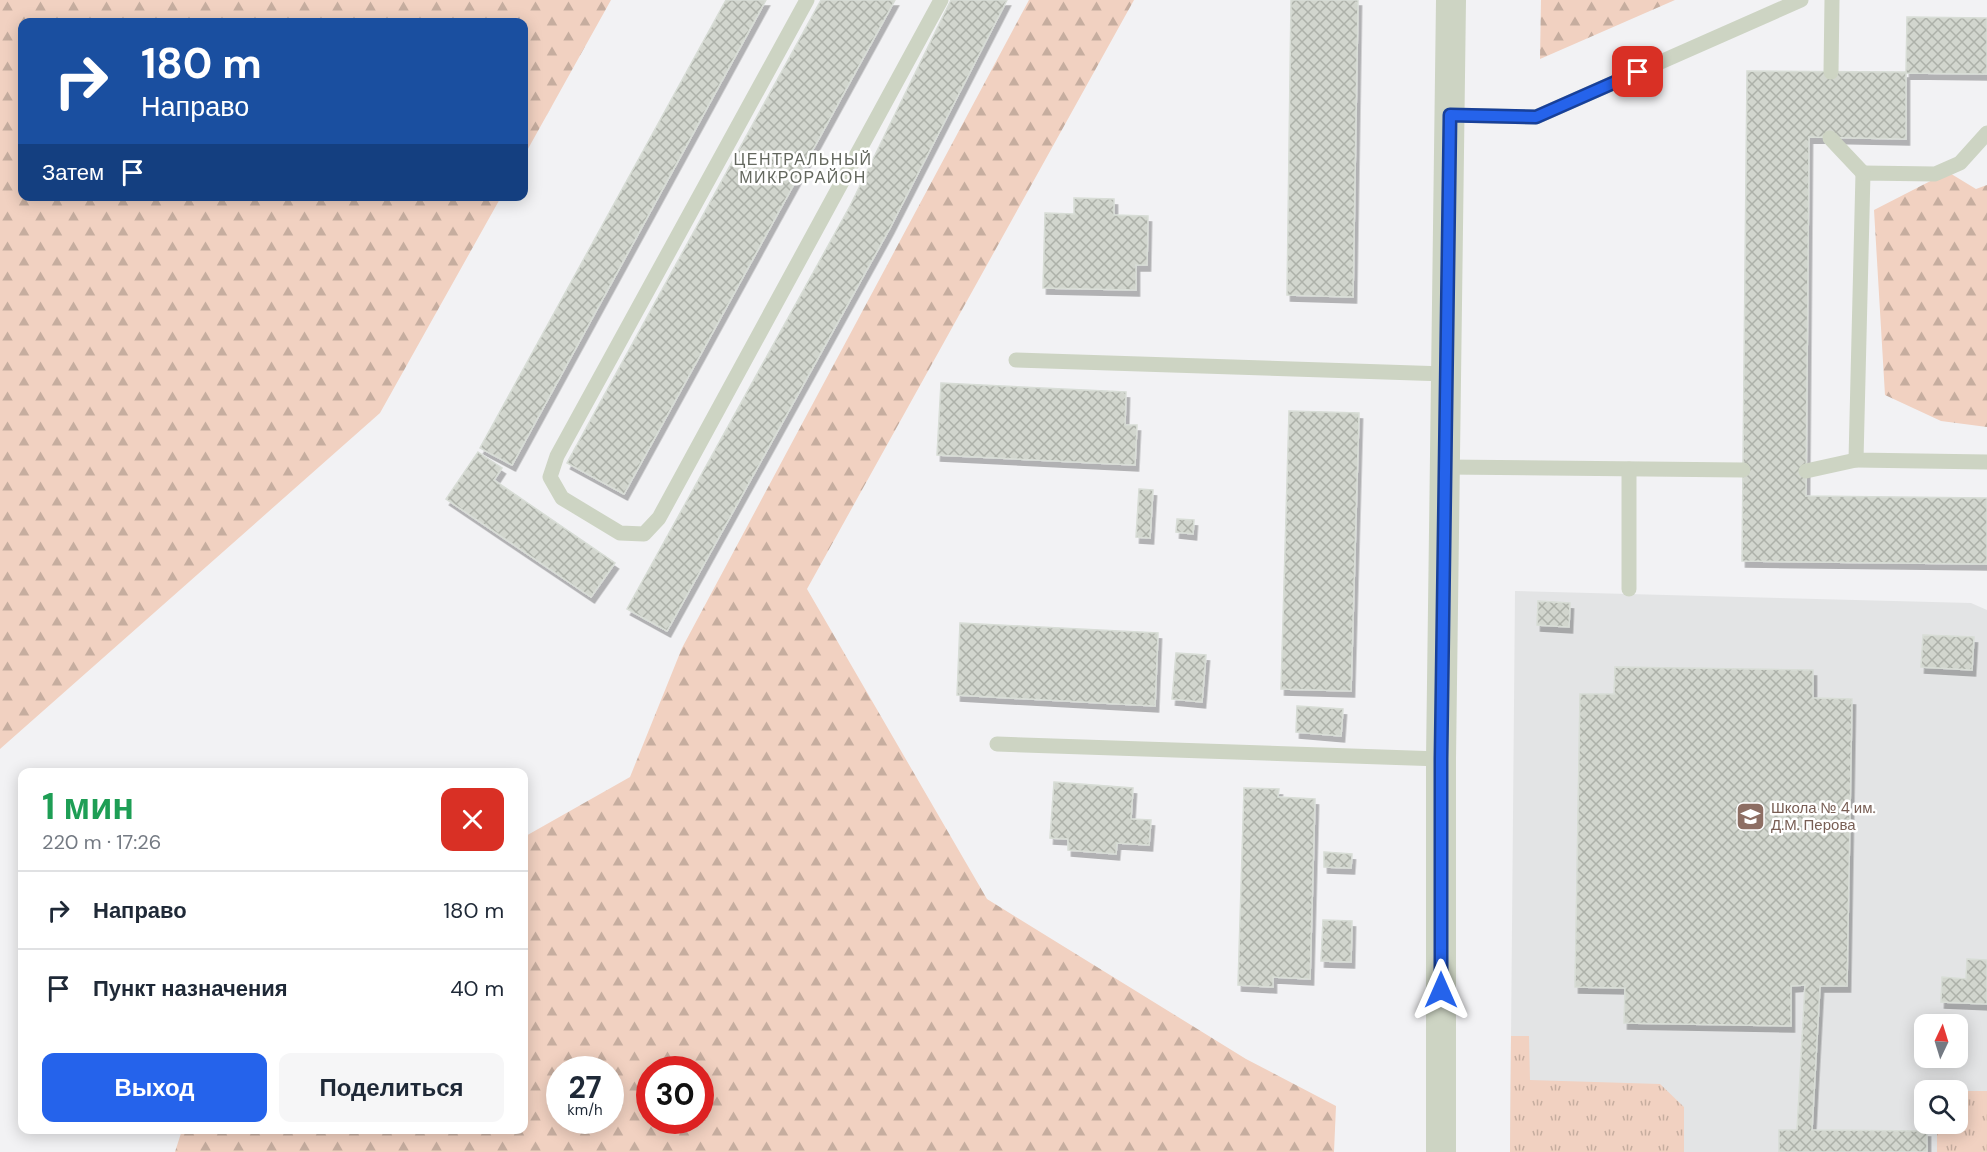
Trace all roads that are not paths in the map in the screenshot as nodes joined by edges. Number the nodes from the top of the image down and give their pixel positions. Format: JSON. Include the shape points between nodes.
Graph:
{"nodes":[{"id":1,"x":807,"y":0,"type":"edge"},
{"id":2,"x":941,"y":0,"type":"edge"},
{"id":3,"x":1451,"y":0,"type":"edge"},
{"id":4,"x":1801,"y":0,"type":"edge"},
{"id":5,"x":1832,"y":0,"type":"edge"},
{"id":6,"x":1831,"y":72,"type":"dead end"},
{"id":7,"x":1450,"y":115,"type":"junction"},
{"id":8,"x":1987,"y":133,"type":"edge"},
{"id":9,"x":1830,"y":138,"type":"dead end"},
{"id":10,"x":1863,"y":173,"type":"junction"},
{"id":11,"x":1017,"y":360,"type":"dead end"},
{"id":12,"x":1446,"y":374,"type":"junction"},
{"id":13,"x":1856,"y":460,"type":"junction"},
{"id":14,"x":1987,"y":462,"type":"edge"},
{"id":15,"x":1445,"y":467,"type":"junction"},
{"id":16,"x":1629,"y":469,"type":"junction"},
{"id":17,"x":1743,"y":470,"type":"dead end"},
{"id":18,"x":1806,"y":471,"type":"dead end"},
{"id":19,"x":1629,"y":589,"type":"dead end"},
{"id":20,"x":997,"y":744,"type":"dead end"},
{"id":21,"x":1441,"y":759,"type":"junction"},
{"id":22,"x":1442,"y":1152,"type":"edge"}],
"edges":[{"from":1,"to":2,"type":"lane","via":[[557,456],[550,477],[562,498],[620,533],[644,534],[659,518]]},
{"from":3,"to":7,"type":"street"},
{"from":4,"to":7,"type":"lane","via":[[1536,117]]},
{"from":5,"to":6,"type":"lane"},
{"from":7,"to":12,"type":"street"},
{"from":8,"to":10,"type":"lane","via":[[1960,163],[1935,174]]},
{"from":9,"to":10,"type":"lane"},
{"from":10,"to":13,"type":"lane"},
{"from":11,"to":12,"type":"lane"},
{"from":12,"to":15,"type":"street"},
{"from":13,"to":14,"type":"lane"},
{"from":13,"to":18,"type":"lane"},
{"from":15,"to":16,"type":"lane"},
{"from":15,"to":21,"type":"street"},
{"from":16,"to":17,"type":"lane"},
{"from":16,"to":19,"type":"lane"},
{"from":20,"to":21,"type":"lane"},
{"from":21,"to":22,"type":"street"}]}
